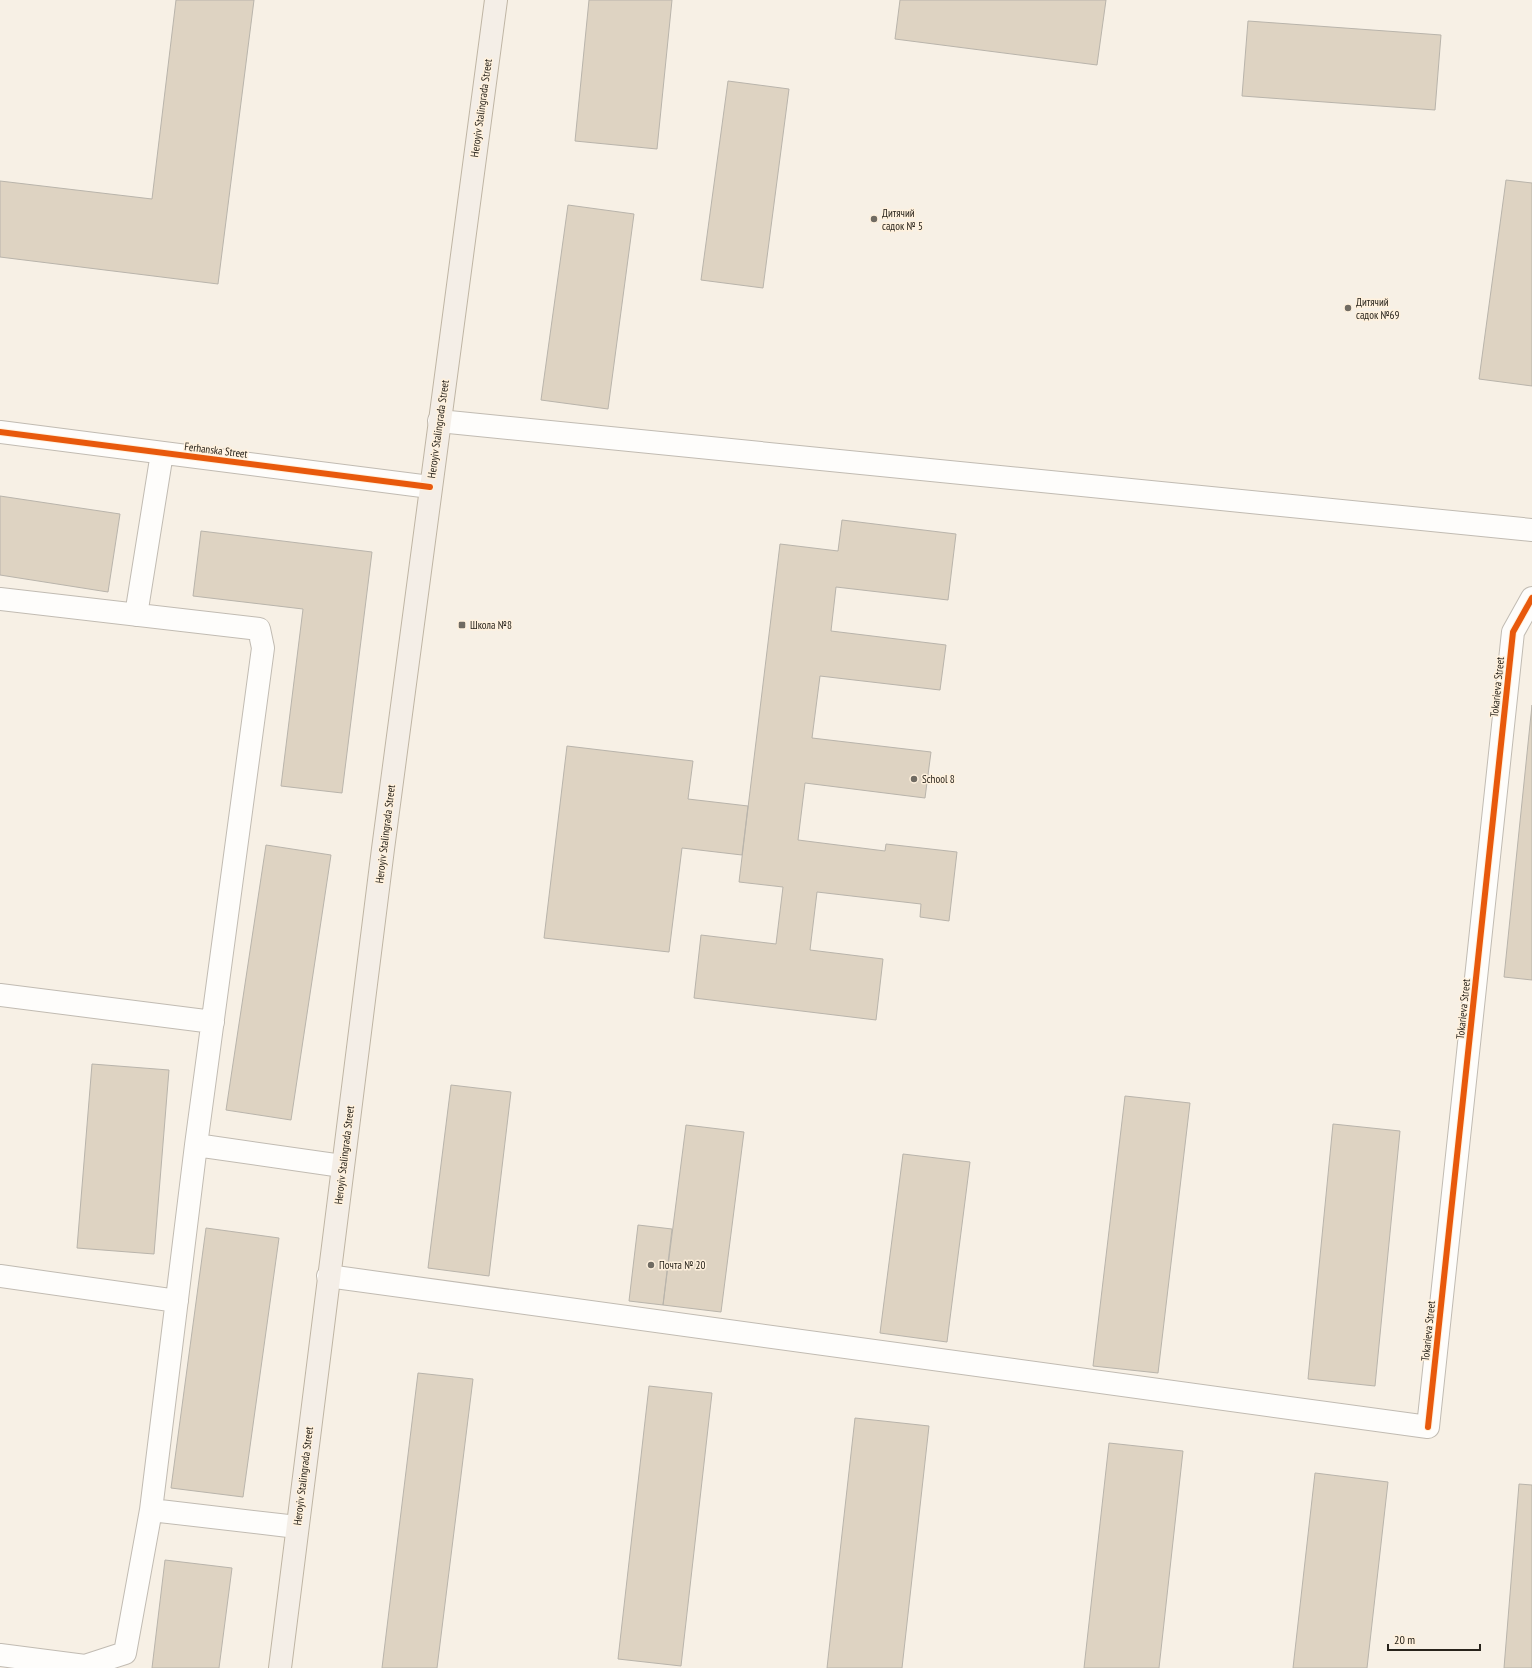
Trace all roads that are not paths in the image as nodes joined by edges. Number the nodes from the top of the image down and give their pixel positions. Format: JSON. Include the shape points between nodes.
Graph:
{"nodes":[{"id":1,"x":496,"y":0,"type":"edge"},
{"id":2,"x":439,"y":421,"type":"junction"},
{"id":3,"x":0,"y":432,"type":"edge"},
{"id":4,"x":162,"y":453,"type":"junction"},
{"id":5,"x":430,"y":487,"type":"junction"},
{"id":6,"x":1532,"y":530,"type":"edge"},
{"id":7,"x":1532,"y":598,"type":"edge"},
{"id":8,"x":0,"y":599,"type":"edge"},
{"id":9,"x":136,"y":615,"type":"junction"},
{"id":10,"x":0,"y":995,"type":"edge"},
{"id":11,"x":213,"y":1022,"type":"junction"},
{"id":12,"x":196,"y":1145,"type":"junction"},
{"id":13,"x":342,"y":1166,"type":"junction"},
{"id":14,"x":0,"y":1276,"type":"edge"},
{"id":15,"x":328,"y":1276,"type":"junction"},
{"id":16,"x":177,"y":1301,"type":"junction"},
{"id":17,"x":151,"y":1510,"type":"junction"},
{"id":18,"x":297,"y":1528,"type":"junction"},
{"id":19,"x":0,"y":1655,"type":"edge"},
{"id":20,"x":280,"y":1668,"type":"edge"}],
"edges":[{"from":1,"to":2,"type":"main road","name":"Heroyiv Stalingrada Street"},
{"from":2,"to":5,"type":"main road","name":"Heroyiv Stalingrada Street"},
{"from":2,"to":6,"type":"street"},
{"from":3,"to":4,"type":"street","name":"Ferhanska Street"},
{"from":4,"to":5,"type":"street","name":"Ferhanska Street"},
{"from":4,"to":9,"type":"street"},
{"from":5,"to":13,"type":"main road","name":"Heroyiv Stalingrada Street"},
{"from":7,"to":15,"type":"street","name":"Tokarieva Street","via":[[1513,632],[1428,1427]]},
{"from":8,"to":9,"type":"street"},
{"from":9,"to":11,"type":"street","via":[[259,629],[263,648]]},
{"from":10,"to":11,"type":"street"},
{"from":11,"to":12,"type":"street"},
{"from":12,"to":13,"type":"street"},
{"from":12,"to":16,"type":"street"},
{"from":13,"to":15,"type":"main road","name":"Heroyiv Stalingrada Street"},
{"from":14,"to":16,"type":"street"},
{"from":15,"to":18,"type":"main road","name":"Heroyiv Stalingrada Street"},
{"from":16,"to":17,"type":"street"},
{"from":17,"to":18,"type":"street"},
{"from":17,"to":19,"type":"street","via":[[125,1653],[85,1666]]},
{"from":18,"to":20,"type":"main road","name":"Heroyiv Stalingrada Street"}]}
